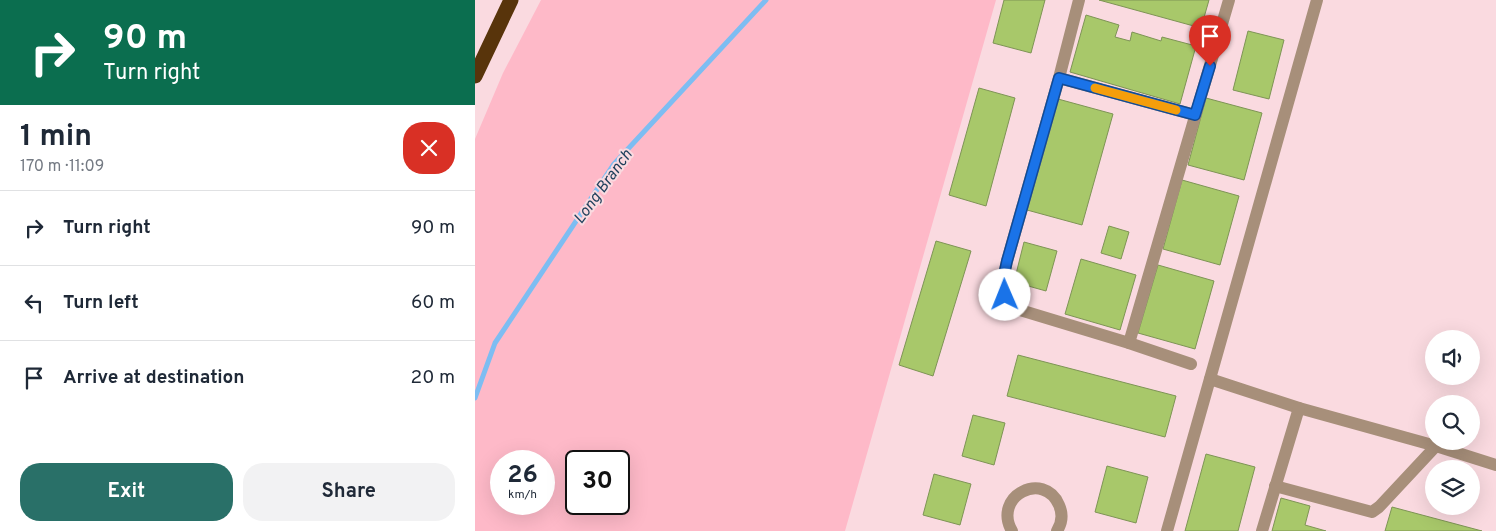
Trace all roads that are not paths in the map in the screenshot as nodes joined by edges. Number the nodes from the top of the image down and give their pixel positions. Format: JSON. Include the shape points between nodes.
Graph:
{"nodes":[{"id":1,"x":511,"y":0,"type":"edge"},
{"id":2,"x":1079,"y":0,"type":"edge"},
{"id":3,"x":1229,"y":0,"type":"edge"},
{"id":4,"x":1317,"y":0,"type":"edge"},
{"id":5,"x":475,"y":76,"type":"edge"},
{"id":6,"x":1059,"y":78,"type":"junction"},
{"id":7,"x":1195,"y":115,"type":"junction"},
{"id":8,"x":1129,"y":343,"type":"junction"},
{"id":9,"x":1191,"y":364,"type":"dead end"},
{"id":10,"x":1210,"y":379,"type":"junction"},
{"id":11,"x":1299,"y":408,"type":"junction"},
{"id":12,"x":1425,"y":443,"type":"edge"},
{"id":13,"x":1432,"y":450,"type":"edge"},
{"id":14,"x":1449,"y":450,"type":"edge"},
{"id":15,"x":1496,"y":465,"type":"edge"},
{"id":16,"x":1275,"y":486,"type":"junction"},
{"id":17,"x":1011,"y":530,"type":"edge"},
{"id":18,"x":1057,"y":531,"type":"edge"},
{"id":19,"x":1167,"y":531,"type":"edge"},
{"id":20,"x":1262,"y":531,"type":"edge"}],
"edges":[{"from":1,"to":5,"type":"highway"},
{"from":2,"to":6,"type":"street"},
{"from":3,"to":7,"type":"street"},
{"from":4,"to":10,"type":"street"},
{"from":6,"to":7,"type":"street"},
{"from":6,"to":8,"type":"street","via":[[1002,284],[1011,304],[1020,310]]},
{"from":7,"to":8,"type":"street"},
{"from":8,"to":9,"type":"street"},
{"from":10,"to":11,"type":"street"},
{"from":10,"to":19,"type":"street"},
{"from":11,"to":12,"type":"street"},
{"from":11,"to":16,"type":"street"},
{"from":13,"to":16,"type":"street","via":[[1372,512]]},
{"from":14,"to":15,"type":"street"},
{"from":16,"to":20,"type":"street"},
{"from":17,"to":18,"type":"street","via":[[1008,512],[1011,503],[1016,496],[1033,488],[1050,493],[1057,500],[1062,517]]}]}
